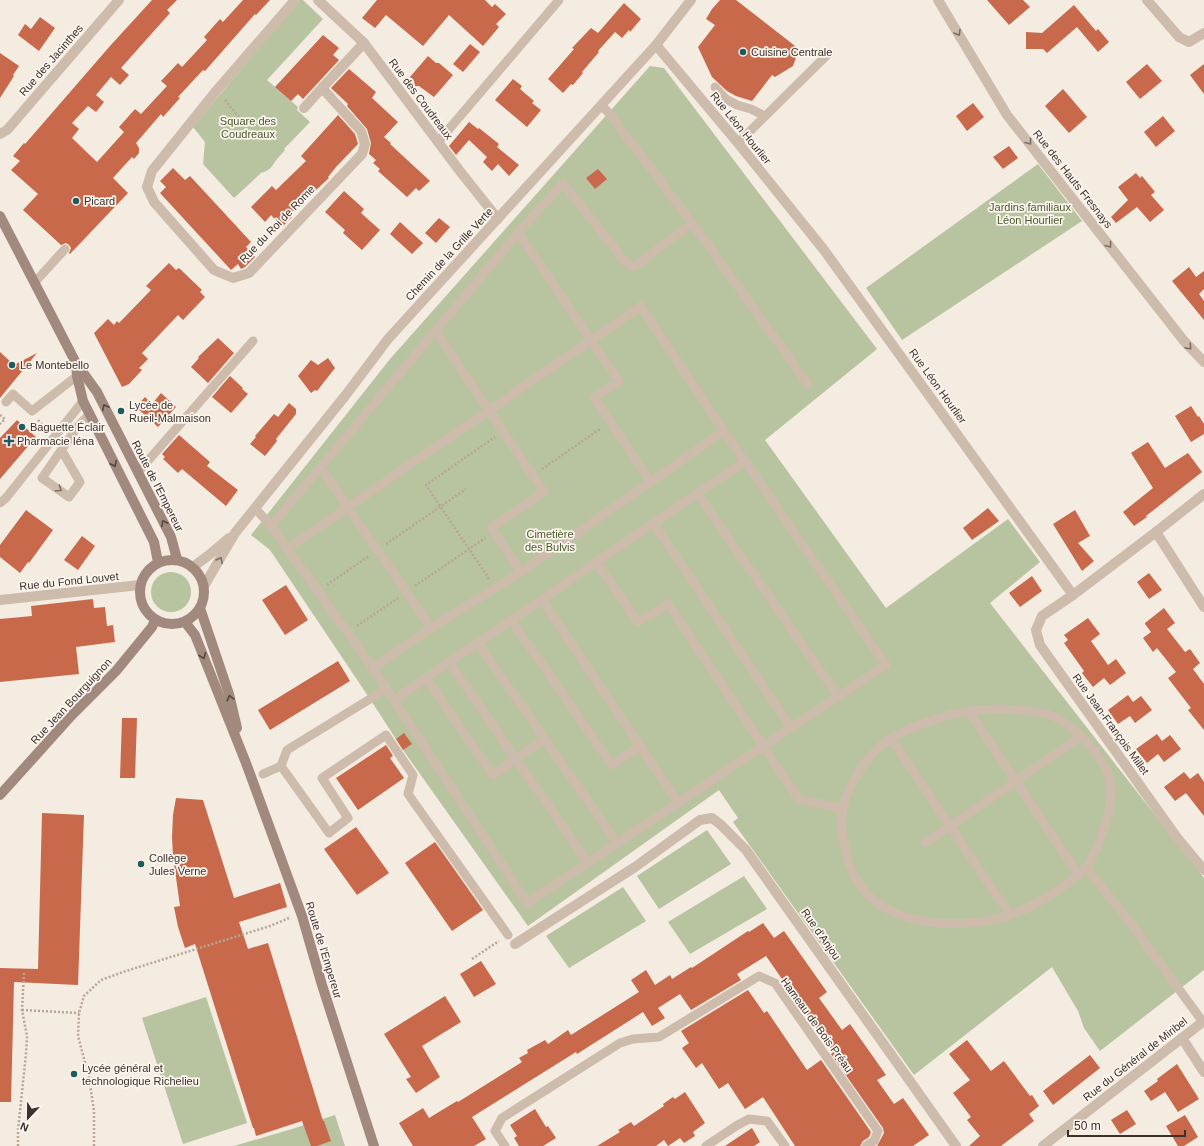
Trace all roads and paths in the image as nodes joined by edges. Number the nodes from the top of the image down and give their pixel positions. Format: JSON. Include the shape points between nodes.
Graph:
{"nodes":[{"id":1,"x":119,"y":0,"type":"edge"},
{"id":2,"x":295,"y":0,"type":"edge"},
{"id":3,"x":318,"y":0,"type":"edge"},
{"id":4,"x":560,"y":0,"type":"edge"},
{"id":5,"x":691,"y":0,"type":"edge"},
{"id":6,"x":938,"y":0,"type":"edge"},
{"id":7,"x":1147,"y":0,"type":"edge"},
{"id":8,"x":1204,"y":33,"type":"edge"},
{"id":9,"x":364,"y":43,"type":"junction"},
{"id":10,"x":656,"y":45,"type":"junction"},
{"id":11,"x":829,"y":53,"type":"dead end"},
{"id":12,"x":715,"y":87,"type":"dead end"},
{"id":13,"x":322,"y":88,"type":"junction"},
{"id":14,"x":217,"y":90,"type":"junction"},
{"id":15,"x":601,"y":106,"type":"junction"},
{"id":16,"x":304,"y":108,"type":"dead end"},
{"id":17,"x":765,"y":116,"type":"junction"},
{"id":18,"x":248,"y":128,"type":"dead end"},
{"id":19,"x":0,"y":134,"type":"edge"},
{"id":20,"x":438,"y":142,"type":"junction"},
{"id":21,"x":738,"y":143,"type":"junction"},
{"id":22,"x":0,"y":216,"type":"edge"},
{"id":23,"x":498,"y":219,"type":"junction"},
{"id":24,"x":692,"y":223,"type":"junction"},
{"id":25,"x":518,"y":233,"type":"junction"},
{"id":26,"x":65,"y":249,"type":"dead end"},
{"id":27,"x":35,"y":282,"type":"junction"},
{"id":28,"x":436,"y":331,"type":"junction"},
{"id":29,"x":591,"y":340,"type":"junction"},
{"id":30,"x":253,"y":341,"type":"dead end"},
{"id":31,"x":1204,"y":362,"type":"edge"},
{"id":32,"x":76,"y":363,"type":"junction"},
{"id":33,"x":77,"y":376,"type":"junction"},
{"id":34,"x":808,"y":384,"type":"dead end"},
{"id":35,"x":83,"y":401,"type":"junction"},
{"id":36,"x":6,"y":402,"type":"dead end"},
{"id":37,"x":489,"y":410,"type":"junction"},
{"id":38,"x":90,"y":414,"type":"junction"},
{"id":39,"x":0,"y":415,"type":"edge"},
{"id":40,"x":610,"y":422,"type":"junction"},
{"id":41,"x":0,"y":424,"type":"edge"},
{"id":42,"x":503,"y":431,"type":"junction"},
{"id":43,"x":724,"y":431,"type":"junction"},
{"id":44,"x":62,"y":451,"type":"junction"},
{"id":45,"x":745,"y":461,"type":"junction"},
{"id":46,"x":321,"y":468,"type":"junction"},
{"id":47,"x":138,"y":472,"type":"junction"},
{"id":48,"x":533,"y":475,"type":"junction"},
{"id":49,"x":650,"y":481,"type":"junction"},
{"id":50,"x":466,"y":488,"type":"dead end"},
{"id":51,"x":697,"y":493,"type":"junction"},
{"id":52,"x":1204,"y":494,"type":"edge"},
{"id":53,"x":0,"y":503,"type":"edge"},
{"id":54,"x":440,"y":506,"type":"junction"},
{"id":55,"x":348,"y":507,"type":"junction"},
{"id":56,"x":255,"y":508,"type":"junction"},
{"id":57,"x":653,"y":523,"type":"junction"},
{"id":58,"x":271,"y":526,"type":"junction"},
{"id":59,"x":494,"y":532,"type":"junction"},
{"id":60,"x":1156,"y":532,"type":"junction"},
{"id":61,"x":235,"y":533,"type":"junction"},
{"id":62,"x":287,"y":549,"type":"junction"},
{"id":63,"x":469,"y":549,"type":"junction"},
{"id":64,"x":378,"y":550,"type":"junction"},
{"id":65,"x":177,"y":559,"type":"junction"},
{"id":66,"x":158,"y":562,"type":"junction"},
{"id":67,"x":596,"y":562,"type":"junction"},
{"id":68,"x":193,"y":567,"type":"junction"},
{"id":69,"x":520,"y":572,"type":"junction"},
{"id":70,"x":140,"y":585,"type":"junction"},
{"id":71,"x":204,"y":586,"type":"junction"},
{"id":72,"x":495,"y":588,"type":"junction"},
{"id":73,"x":318,"y":591,"type":"junction"},
{"id":74,"x":407,"y":592,"type":"junction"},
{"id":75,"x":1073,"y":595,"type":"junction"},
{"id":76,"x":541,"y":599,"type":"junction"},
{"id":77,"x":0,"y":600,"type":"edge"},
{"id":78,"x":1204,"y":607,"type":"edge"},
{"id":79,"x":200,"y":608,"type":"junction"},
{"id":80,"x":155,"y":620,"type":"junction"},
{"id":81,"x":511,"y":620,"type":"junction"},
{"id":82,"x":185,"y":622,"type":"junction"},
{"id":83,"x":432,"y":628,"type":"junction"},
{"id":84,"x":347,"y":633,"type":"junction"},
{"id":85,"x":478,"y":643,"type":"junction"},
{"id":86,"x":449,"y":662,"type":"junction"},
{"id":87,"x":373,"y":668,"type":"junction"},
{"id":88,"x":426,"y":678,"type":"junction"},
{"id":89,"x":386,"y":687,"type":"junction"},
{"id":90,"x":838,"y":696,"type":"junction"},
{"id":91,"x":394,"y":700,"type":"junction"},
{"id":92,"x":969,"y":711,"type":"junction"},
{"id":93,"x":791,"y":727,"type":"junction"},
{"id":94,"x":1082,"y":736,"type":"junction"},
{"id":95,"x":544,"y":738,"type":"junction"},
{"id":96,"x":891,"y":738,"type":"junction"},
{"id":97,"x":640,"y":746,"type":"junction"},
{"id":98,"x":763,"y":746,"type":"junction"},
{"id":99,"x":516,"y":759,"type":"junction"},
{"id":100,"x":246,"y":763,"type":"junction"},
{"id":101,"x":281,"y":766,"type":"junction"},
{"id":102,"x":263,"y":774,"type":"dead end"},
{"id":103,"x":1017,"y":780,"type":"junction"},
{"id":104,"x":0,"y":795,"type":"edge"},
{"id":105,"x":679,"y":803,"type":"junction"},
{"id":106,"x":843,"y":809,"type":"junction"},
{"id":107,"x":950,"y":826,"type":"junction"},
{"id":108,"x":617,"y":843,"type":"junction"},
{"id":109,"x":925,"y":844,"type":"dead end"},
{"id":110,"x":588,"y":863,"type":"junction"},
{"id":111,"x":1086,"y":868,"type":"junction"},
{"id":112,"x":1204,"y":870,"type":"edge"},
{"id":113,"x":1079,"y":875,"type":"junction"},
{"id":114,"x":1010,"y":915,"type":"junction"},
{"id":115,"x":289,"y":918,"type":"dead end"},
{"id":116,"x":508,"y":935,"type":"dead end"},
{"id":117,"x":515,"y":944,"type":"dead end"},
{"id":118,"x":489,"y":947,"type":"dead end"},
{"id":119,"x":472,"y":959,"type":"dead end"},
{"id":120,"x":24,"y":973,"type":"dead end"},
{"id":121,"x":22,"y":1010,"type":"junction"},
{"id":122,"x":79,"y":1013,"type":"junction"},
{"id":123,"x":1203,"y":1021,"type":"edge"},
{"id":124,"x":1182,"y":1038,"type":"junction"},
{"id":125,"x":1204,"y":1072,"type":"edge"},
{"id":126,"x":18,"y":1146,"type":"edge"},
{"id":127,"x":94,"y":1146,"type":"edge"},
{"id":128,"x":374,"y":1146,"type":"edge"},
{"id":129,"x":505,"y":1146,"type":"edge"},
{"id":130,"x":706,"y":1146,"type":"edge"},
{"id":131,"x":785,"y":1146,"type":"edge"},
{"id":132,"x":866,"y":1146,"type":"edge"},
{"id":133,"x":956,"y":1146,"type":"edge"},
{"id":134,"x":1043,"y":1146,"type":"edge"}],
"edges":[{"from":1,"to":19,"type":"street","name":"Rue des Jacinthes","via":[[7,130]]},
{"from":2,"to":14,"type":"street"},
{"from":3,"to":9,"type":"street","name":"Rue des Coudreaux"},
{"from":4,"to":20,"type":"lane"},
{"from":5,"to":10,"type":"street","name":"Chemin de la Grille Verte"},
{"from":6,"to":31,"type":"street","name":"Rue des Hauts Fresnays","one_way":true,"via":[[1007,115],[1184,341]]},
{"from":7,"to":8,"type":"street","via":[[1178,36],[1189,42]]},
{"from":9,"to":13,"type":"street"},
{"from":9,"to":20,"type":"street","name":"Rue des Coudreaux"},
{"from":10,"to":15,"type":"street","name":"Chemin de la Grille Verte"},
{"from":10,"to":21,"type":"street","name":"Rue Léon Hourlier"},
{"from":11,"to":17,"type":"lane"},
{"from":12,"to":17,"type":"lane","via":[[726,99]]},
{"from":13,"to":14,"type":"street","name":"Rue du Roi de Rome","via":[[360,131],[365,144],[362,154],[248,273],[233,278],[214,270],[154,202],[147,187],[152,171]]},
{"from":13,"to":16,"type":"street"},
{"from":14,"to":18,"type":"path"},
{"from":15,"to":23,"type":"street","name":"Chemin de la Grille Verte"},
{"from":15,"to":24,"type":"lane"},
{"from":17,"to":21,"type":"lane"},
{"from":20,"to":23,"type":"street","name":"Rue des Coudreaux"},
{"from":21,"to":75,"type":"street","name":"Rue Léon Hourlier","via":[[824,250]]},
{"from":22,"to":27,"type":"main road","name":"Route de l'Empereur"},
{"from":23,"to":56,"type":"street","name":"Chemin de la Grille Verte","via":[[388,339]]},
{"from":24,"to":25,"type":"lane","via":[[635,266],[629,265],[563,184]]},
{"from":24,"to":34,"type":"lane"},
{"from":25,"to":28,"type":"lane"},
{"from":25,"to":29,"type":"lane"},
{"from":26,"to":27,"type":"lane"},
{"from":27,"to":32,"type":"main road","name":"Route de l'Empereur"},
{"from":28,"to":37,"type":"lane"},
{"from":28,"to":46,"type":"lane"},
{"from":29,"to":37,"type":"lane"},
{"from":29,"to":40,"type":"lane","via":[[619,381],[594,398]]},
{"from":29,"to":43,"type":"lane","via":[[641,306]]},
{"from":30,"to":47,"type":"lane"},
{"from":32,"to":33,"type":"main road","name":"Route de l'Empereur"},
{"from":47,"to":32,"type":"main road","name":"Route de l'Empereur","one_way":true,"via":[[98,392]]},
{"from":33,"to":35,"type":"main road","name":"Route de l'Empereur"},
{"from":33,"to":36,"type":"lane","via":[[32,411],[13,394]]},
{"from":35,"to":38,"type":"main road","name":"Route de l'Empereur"},
{"from":35,"to":53,"type":"lane"},
{"from":37,"to":42,"type":"lane"},
{"from":37,"to":55,"type":"lane"},
{"from":38,"to":44,"type":"lane","via":[[78,426]]},
{"from":38,"to":66,"type":"main road","name":"Route de l'Empereur","one_way":true,"via":[[154,542]]},
{"from":39,"to":41,"type":"path","via":[[5,419]]},
{"from":40,"to":48,"type":"path"},
{"from":40,"to":49,"type":"lane"},
{"from":42,"to":48,"type":"lane"},
{"from":42,"to":54,"type":"path","via":[[426,485]]},
{"from":43,"to":45,"type":"lane"},
{"from":43,"to":49,"type":"lane"},
{"from":44,"to":44,"type":"lane","one_way":true,"via":[[42,478],[69,497],[80,482]]},
{"from":45,"to":51,"type":"lane"},
{"from":45,"to":90,"type":"lane","via":[[886,664]]},
{"from":46,"to":55,"type":"lane"},
{"from":46,"to":58,"type":"lane"},
{"from":65,"to":47,"type":"main road","name":"Route de l'Empereur","one_way":true,"via":[[171,537]]},
{"from":48,"to":59,"type":"lane","via":[[544,492],[490,528]]},
{"from":49,"to":69,"type":"lane"},
{"from":50,"to":54,"type":"path"},
{"from":51,"to":57,"type":"lane"},
{"from":51,"to":90,"type":"lane"},
{"from":52,"to":60,"type":"street"},
{"from":54,"to":63,"type":"path"},
{"from":54,"to":64,"type":"path"},
{"from":55,"to":62,"type":"lane"},
{"from":55,"to":64,"type":"lane"},
{"from":56,"to":58,"type":"lane"},
{"from":56,"to":61,"type":"street","name":"Chemin de la Grille Verte"},
{"from":57,"to":67,"type":"lane"},
{"from":57,"to":93,"type":"lane"},
{"from":58,"to":62,"type":"lane"},
{"from":59,"to":63,"type":"path"},
{"from":59,"to":69,"type":"lane"},
{"from":60,"to":75,"type":"street"},
{"from":60,"to":78,"type":"street"},
{"from":61,"to":68,"type":"street","name":"Chemin de la Grille Verte"},
{"from":71,"to":61,"type":"street","name":"Chemin de la Grille Verte","one_way":true},
{"from":62,"to":73,"type":"lane"},
{"from":63,"to":72,"type":"path"},
{"from":63,"to":74,"type":"path"},
{"from":64,"to":73,"type":"path"},
{"from":64,"to":74,"type":"lane"},
{"from":65,"to":66,"type":"main road"},
{"from":65,"to":68,"type":"main road"},
{"from":66,"to":70,"type":"main road","via":[[150,568]]},
{"from":67,"to":76,"type":"lane"},
{"from":67,"to":98,"type":"lane","via":[[638,622],[668,604]]},
{"from":68,"to":71,"type":"main road"},
{"from":69,"to":72,"type":"lane"},
{"from":70,"to":77,"type":"street","name":"Rue du Fond Louvet"},
{"from":70,"to":80,"type":"main road","via":[[142,605]]},
{"from":71,"to":79,"type":"main road","via":[[204,598]]},
{"from":72,"to":83,"type":"lane"},
{"from":73,"to":84,"type":"lane"},
{"from":74,"to":83,"type":"lane"},
{"from":74,"to":84,"type":"path"},
{"from":75,"to":112,"type":"street","name":"Rue Jean-François Millet","via":[[1042,616],[1036,630],[1040,645],[1178,839]]},
{"from":76,"to":81,"type":"lane"},
{"from":76,"to":97,"type":"lane"},
{"from":79,"to":82,"type":"main road"},
{"from":100,"to":79,"type":"main road","name":"Route de l'Empereur","one_way":true,"via":[[229,694]]},
{"from":80,"to":82,"type":"main road","via":[[165,624]]},
{"from":80,"to":104,"type":"main road","name":"Rue Jean Bourguignon","via":[[116,671],[72,715]]},
{"from":81,"to":85,"type":"lane"},
{"from":81,"to":97,"type":"lane","via":[[612,765]]},
{"from":82,"to":100,"type":"main road","name":"Route de l'Empereur","one_way":true,"via":[[195,635]]},
{"from":83,"to":87,"type":"lane"},
{"from":84,"to":87,"type":"lane"},
{"from":85,"to":86,"type":"lane"},
{"from":85,"to":95,"type":"lane"},
{"from":86,"to":88,"type":"lane"},
{"from":86,"to":99,"type":"lane"},
{"from":87,"to":89,"type":"lane"},
{"from":88,"to":91,"type":"lane"},
{"from":88,"to":99,"type":"lane","via":[[493,775]]},
{"from":89,"to":91,"type":"lane"},
{"from":89,"to":101,"type":"lane","via":[[370,700],[286,750]]},
{"from":90,"to":93,"type":"lane"},
{"from":91,"to":110,"type":"lane","via":[[527,903]]},
{"from":92,"to":94,"type":"lane","via":[[1000,708],[1040,712],[1059,719]]},
{"from":92,"to":96,"type":"lane","via":[[915,727]]},
{"from":92,"to":103,"type":"lane"},
{"from":93,"to":98,"type":"lane"},
{"from":94,"to":103,"type":"lane"},
{"from":94,"to":111,"type":"lane","via":[[1104,765],[1111,786],[1108,816],[1100,841]]},
{"from":95,"to":99,"type":"lane"},
{"from":95,"to":108,"type":"lane"},
{"from":96,"to":106,"type":"lane","via":[[867,760],[852,784]]},
{"from":96,"to":107,"type":"lane"},
{"from":97,"to":105,"type":"lane"},
{"from":98,"to":105,"type":"lane"},
{"from":98,"to":106,"type":"lane","via":[[799,799]]},
{"from":99,"to":110,"type":"lane"},
{"from":100,"to":128,"type":"main road","name":"Route de l'Empereur","via":[[302,916]]},
{"from":101,"to":102,"type":"lane"},
{"from":101,"to":116,"type":"lane","via":[[329,833],[348,818],[322,778],[386,735],[413,775],[408,794]]},
{"from":103,"to":107,"type":"lane"},
{"from":103,"to":113,"type":"lane"},
{"from":105,"to":108,"type":"lane"},
{"from":106,"to":114,"type":"lane","via":[[842,836],[850,867],[862,889],[878,904],[901,916],[944,924],[975,923]]},
{"from":107,"to":109,"type":"lane"},
{"from":107,"to":114,"type":"lane"},
{"from":108,"to":110,"type":"lane"},
{"from":111,"to":113,"type":"lane"},
{"from":111,"to":123,"type":"lane","via":[[1123,913]]},
{"from":113,"to":114,"type":"lane","via":[[1042,900]]},
{"from":115,"to":122,"type":"path","via":[[101,980],[84,996]]},
{"from":117,"to":133,"type":"street","name":"Rue d'Anjou","via":[[635,867],[700,820],[712,818],[746,850]]},
{"from":118,"to":119,"type":"path"},
{"from":120,"to":121,"type":"path"},
{"from":121,"to":122,"type":"path"},
{"from":121,"to":126,"type":"path","via":[[26,1054]]},
{"from":122,"to":127,"type":"path","via":[[78,1036],[94,1111]]},
{"from":123,"to":124,"type":"street","name":"Rue du Général de Miribel"},
{"from":124,"to":125,"type":"street"},
{"from":124,"to":134,"type":"street","name":"Rue du Général de Miribel"},
{"from":129,"to":132,"type":"lane","name":"Hameau de Bois Préau","via":[[495,1131],[502,1118],[620,1043],[633,1038],[659,1037],[759,976],[775,983],[878,1130],[874,1141]]},
{"from":130,"to":131,"type":"lane","via":[[749,1120],[767,1121]]}]}
